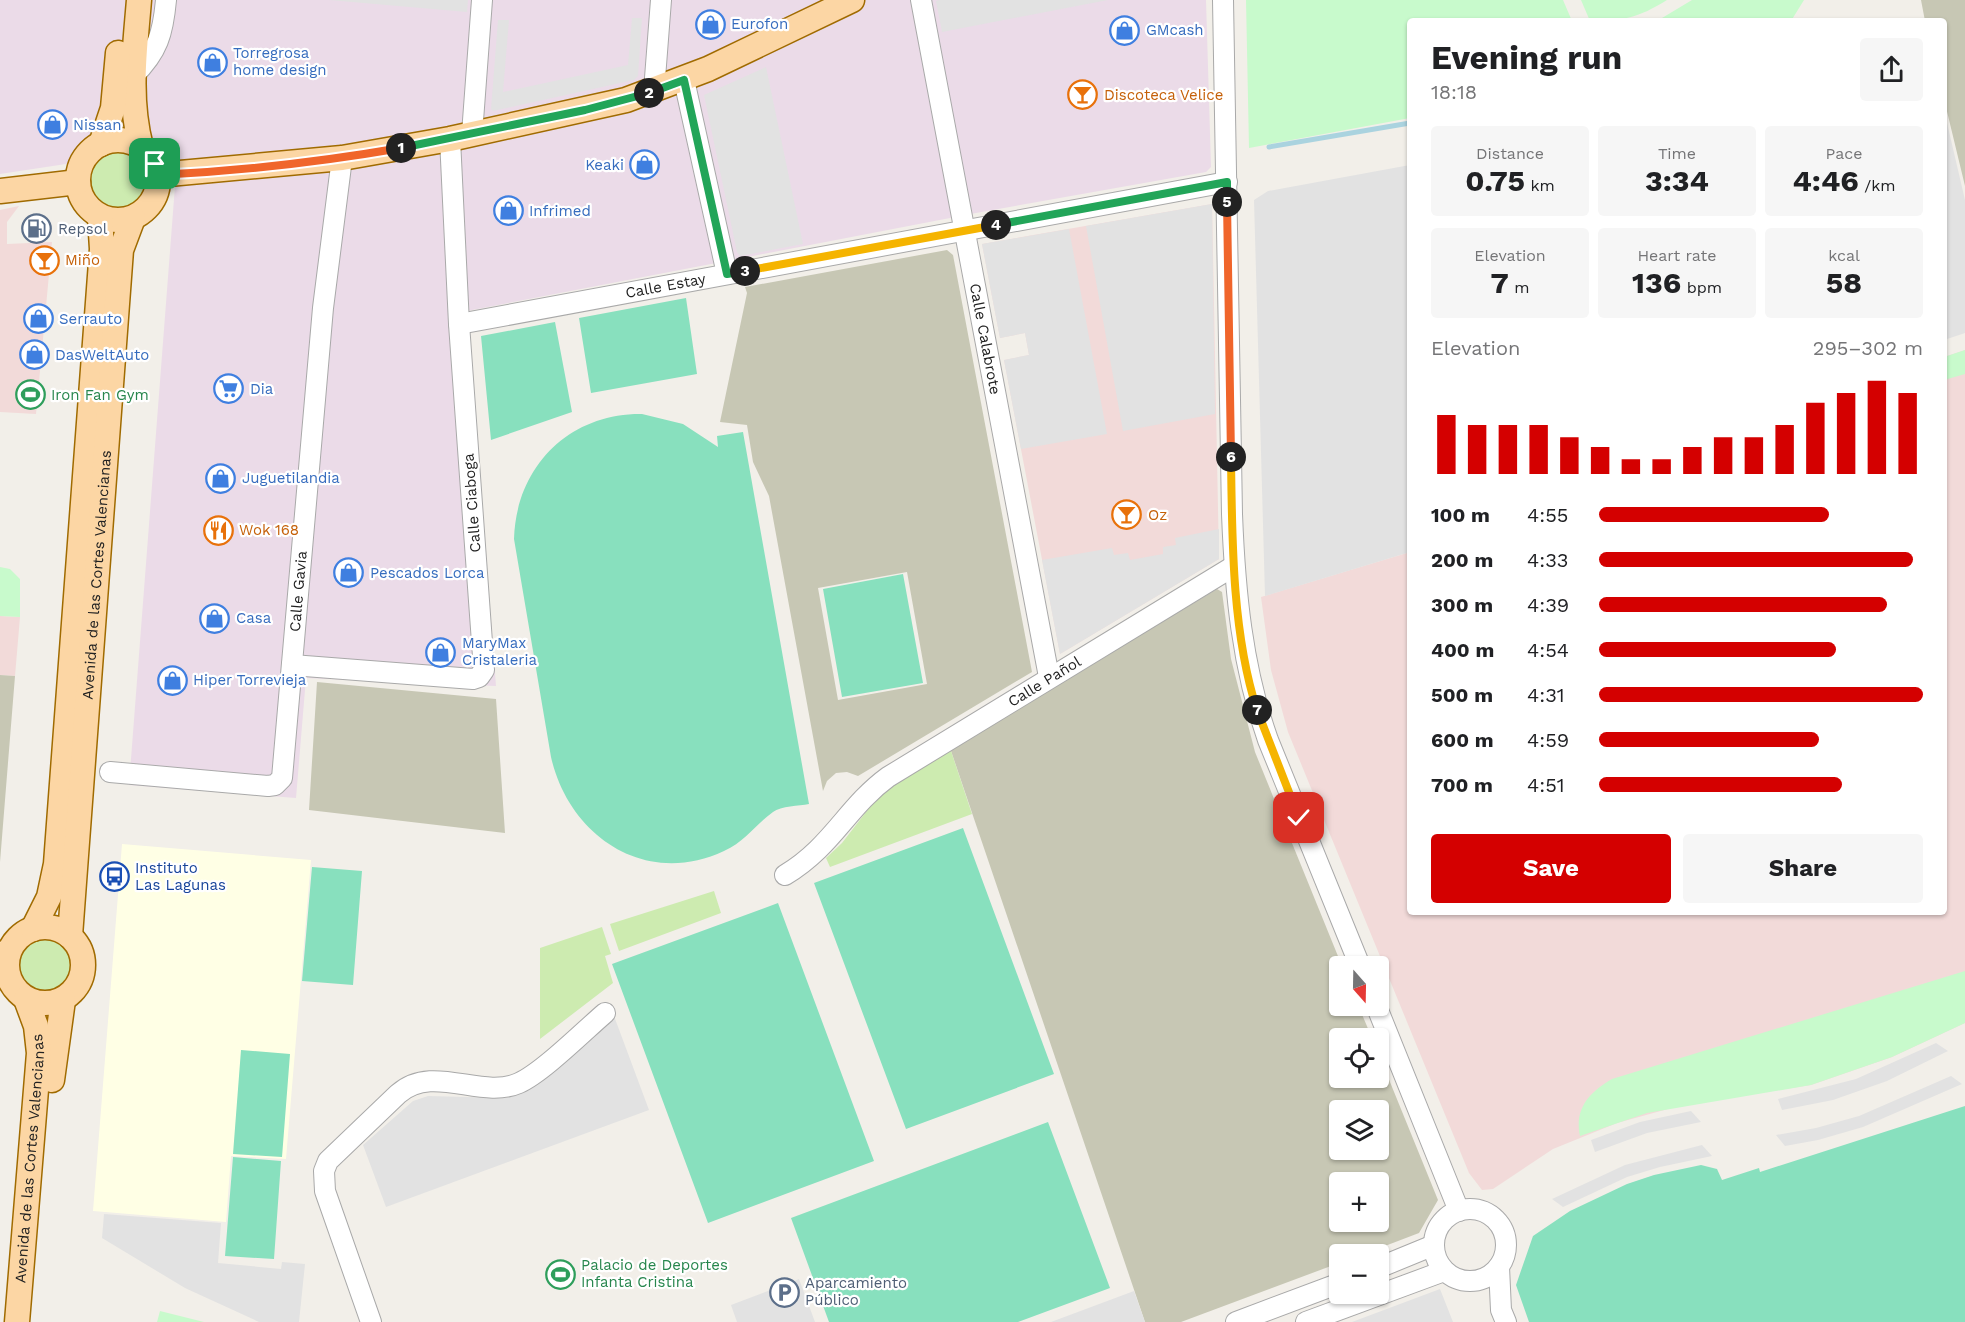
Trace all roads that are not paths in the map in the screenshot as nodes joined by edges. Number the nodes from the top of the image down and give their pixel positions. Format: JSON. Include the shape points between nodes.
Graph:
{"nodes":[{"id":1,"x":122,"y":0,"type":"edge"},
{"id":2,"x":139,"y":0,"type":"edge"},
{"id":3,"x":166,"y":0,"type":"edge"},
{"id":4,"x":482,"y":0,"type":"edge"},
{"id":5,"x":661,"y":0,"type":"edge"},
{"id":6,"x":921,"y":0,"type":"edge"},
{"id":7,"x":1223,"y":0,"type":"edge"},
{"id":8,"x":843,"y":3,"type":"edge"},
{"id":9,"x":133,"y":76,"type":"junction"},
{"id":10,"x":684,"y":80,"type":"junction"},
{"id":11,"x":654,"y":91,"type":"junction"},
{"id":12,"x":461,"y":137,"type":"junction"},
{"id":13,"x":101,"y":144,"type":"junction"},
{"id":14,"x":141,"y":147,"type":"junction"},
{"id":15,"x":342,"y":158,"type":"junction"},
{"id":16,"x":158,"y":175,"type":"junction"},
{"id":17,"x":1227,"y":182,"type":"junction"},
{"id":18,"x":78,"y":183,"type":"junction"},
{"id":19,"x":0,"y":191,"type":"edge"},
{"id":20,"x":100,"y":217,"type":"junction"},
{"id":21,"x":133,"y":218,"type":"junction"},
{"id":22,"x":964,"y":230,"type":"junction"},
{"id":23,"x":727,"y":274,"type":"junction"},
{"id":24,"x":459,"y":324,"type":"junction"},
{"id":25,"x":1234,"y":566,"type":"junction"},
{"id":26,"x":292,"y":665,"type":"junction"},
{"id":27,"x":1049,"y":677,"type":"junction"},
{"id":28,"x":110,"y":772,"type":"dead end"},
{"id":29,"x":785,"y":875,"type":"dead end"},
{"id":30,"x":33,"y":929,"type":"junction"},
{"id":31,"x":70,"y":936,"type":"junction"},
{"id":32,"x":6,"y":950,"type":"edge"},
{"id":33,"x":1356,"y":956,"type":"edge"},
{"id":34,"x":4,"y":973,"type":"edge"},
{"id":35,"x":26,"y":999,"type":"junction"},
{"id":36,"x":63,"y":1000,"type":"junction"},
{"id":37,"x":605,"y":1012,"type":"dead end"},
{"id":38,"x":1380,"y":1016,"type":"edge"},
{"id":39,"x":1459,"y":1211,"type":"junction"},
{"id":40,"x":1434,"y":1245,"type":"junction"},
{"id":41,"x":1389,"y":1263,"type":"edge"},
{"id":42,"x":1499,"y":1267,"type":"junction"},
{"id":43,"x":1444,"y":1271,"type":"junction"},
{"id":44,"x":1473,"y":1281,"type":"junction"},
{"id":45,"x":1329,"y":1287,"type":"edge"},
{"id":46,"x":1503,"y":1316,"type":"edge"},
{"id":47,"x":17,"y":1322,"type":"edge"},
{"id":48,"x":34,"y":1322,"type":"edge"},
{"id":49,"x":371,"y":1322,"type":"edge"},
{"id":50,"x":1236,"y":1322,"type":"edge"},
{"id":51,"x":1306,"y":1322,"type":"edge"}],
"edges":[{"from":1,"to":13,"type":"main road","via":[[113,108]]},
{"from":2,"to":9,"type":"main road"},
{"from":3,"to":9,"type":"street","via":[[164,29],[148,60]]},
{"from":4,"to":12,"type":"street","name":"Calle Ciaboga"},
{"from":5,"to":11,"type":"street"},
{"from":6,"to":22,"type":"street","name":"Calle Calabrote"},
{"from":7,"to":17,"type":"street"},
{"from":8,"to":10,"type":"main road"},
{"from":9,"to":14,"type":"main road","via":[[133,109]]},
{"from":10,"to":11,"type":"main road"},
{"from":10,"to":23,"type":"street"},
{"from":11,"to":12,"type":"main road"},
{"from":12,"to":15,"type":"main road"},
{"from":12,"to":24,"type":"street","name":"Calle Ciaboga"},
{"from":13,"to":14,"type":"main road","via":[[126,141]]},
{"from":13,"to":18,"type":"main road","via":[[83,161]]},
{"from":14,"to":16,"type":"main road","via":[[155,164]]},
{"from":15,"to":16,"type":"main road"},
{"from":15,"to":26,"type":"street","name":"Calle Gavia","via":[[323,308]]},
{"from":16,"to":21,"type":"main road","via":[[150,205]]},
{"from":17,"to":22,"type":"street","name":"Calle Estay"},
{"from":17,"to":25,"type":"street"},
{"from":18,"to":19,"type":"main road"},
{"from":18,"to":20,"type":"main road","via":[[82,200]]},
{"from":20,"to":21,"type":"main road"},
{"from":20,"to":30,"type":"main road","name":"Avenida de las Cortes Valencianas","via":[[102,249],[56,864],[49,897]]},
{"from":21,"to":31,"type":"main road","name":"Avenida de las Cortes Valencianas","via":[[121,250]]},
{"from":22,"to":23,"type":"street","name":"Calle Estay"},
{"from":22,"to":27,"type":"street","name":"Calle Calabrote"},
{"from":23,"to":24,"type":"street","name":"Calle Estay"},
{"from":24,"to":26,"type":"street","name":"Calle Ciaboga","via":[[483,673],[473,679]]},
{"from":25,"to":27,"type":"street","name":"Calle Pañol"},
{"from":25,"to":33,"type":"street","via":[[1245,658],[1256,707]]},
{"from":26,"to":28,"type":"street","name":"Calle Gavia","via":[[282,775],[275,785]]},
{"from":27,"to":29,"type":"street","name":"Calle Pañol","via":[[851,798],[828,842]]},
{"from":30,"to":31,"type":"main road","via":[[46,927]]},
{"from":30,"to":32,"type":"main road"},
{"from":31,"to":36,"type":"main road","via":[[83,957],[84,969],[76,987]]},
{"from":32,"to":34,"type":"main road"},
{"from":34,"to":35,"type":"main road"},
{"from":35,"to":36,"type":"main road","via":[[44,1004]]},
{"from":35,"to":47,"type":"main road","name":"Avenida de las Cortes Valencianas","via":[[36,1026],[39,1053]]},
{"from":36,"to":48,"type":"main road","name":"Avenida de las Cortes Valencianas","via":[[54,1055]]},
{"from":37,"to":49,"type":"street","via":[[521,1083],[502,1087],[441,1081],[411,1085],[328,1161],[325,1191]]},
{"from":38,"to":39,"type":"street"},
{"from":39,"to":40,"type":"street","via":[[1441,1224]]},
{"from":39,"to":42,"type":"street","via":[[1480,1211],[1498,1223],[1506,1242]]},
{"from":40,"to":41,"type":"street"},
{"from":40,"to":43,"type":"street"},
{"from":42,"to":44,"type":"street"},
{"from":42,"to":46,"type":"street"},
{"from":43,"to":44,"type":"street"},
{"from":43,"to":51,"type":"street"},
{"from":44,"to":46,"type":"street"},
{"from":45,"to":50,"type":"street"}]}
